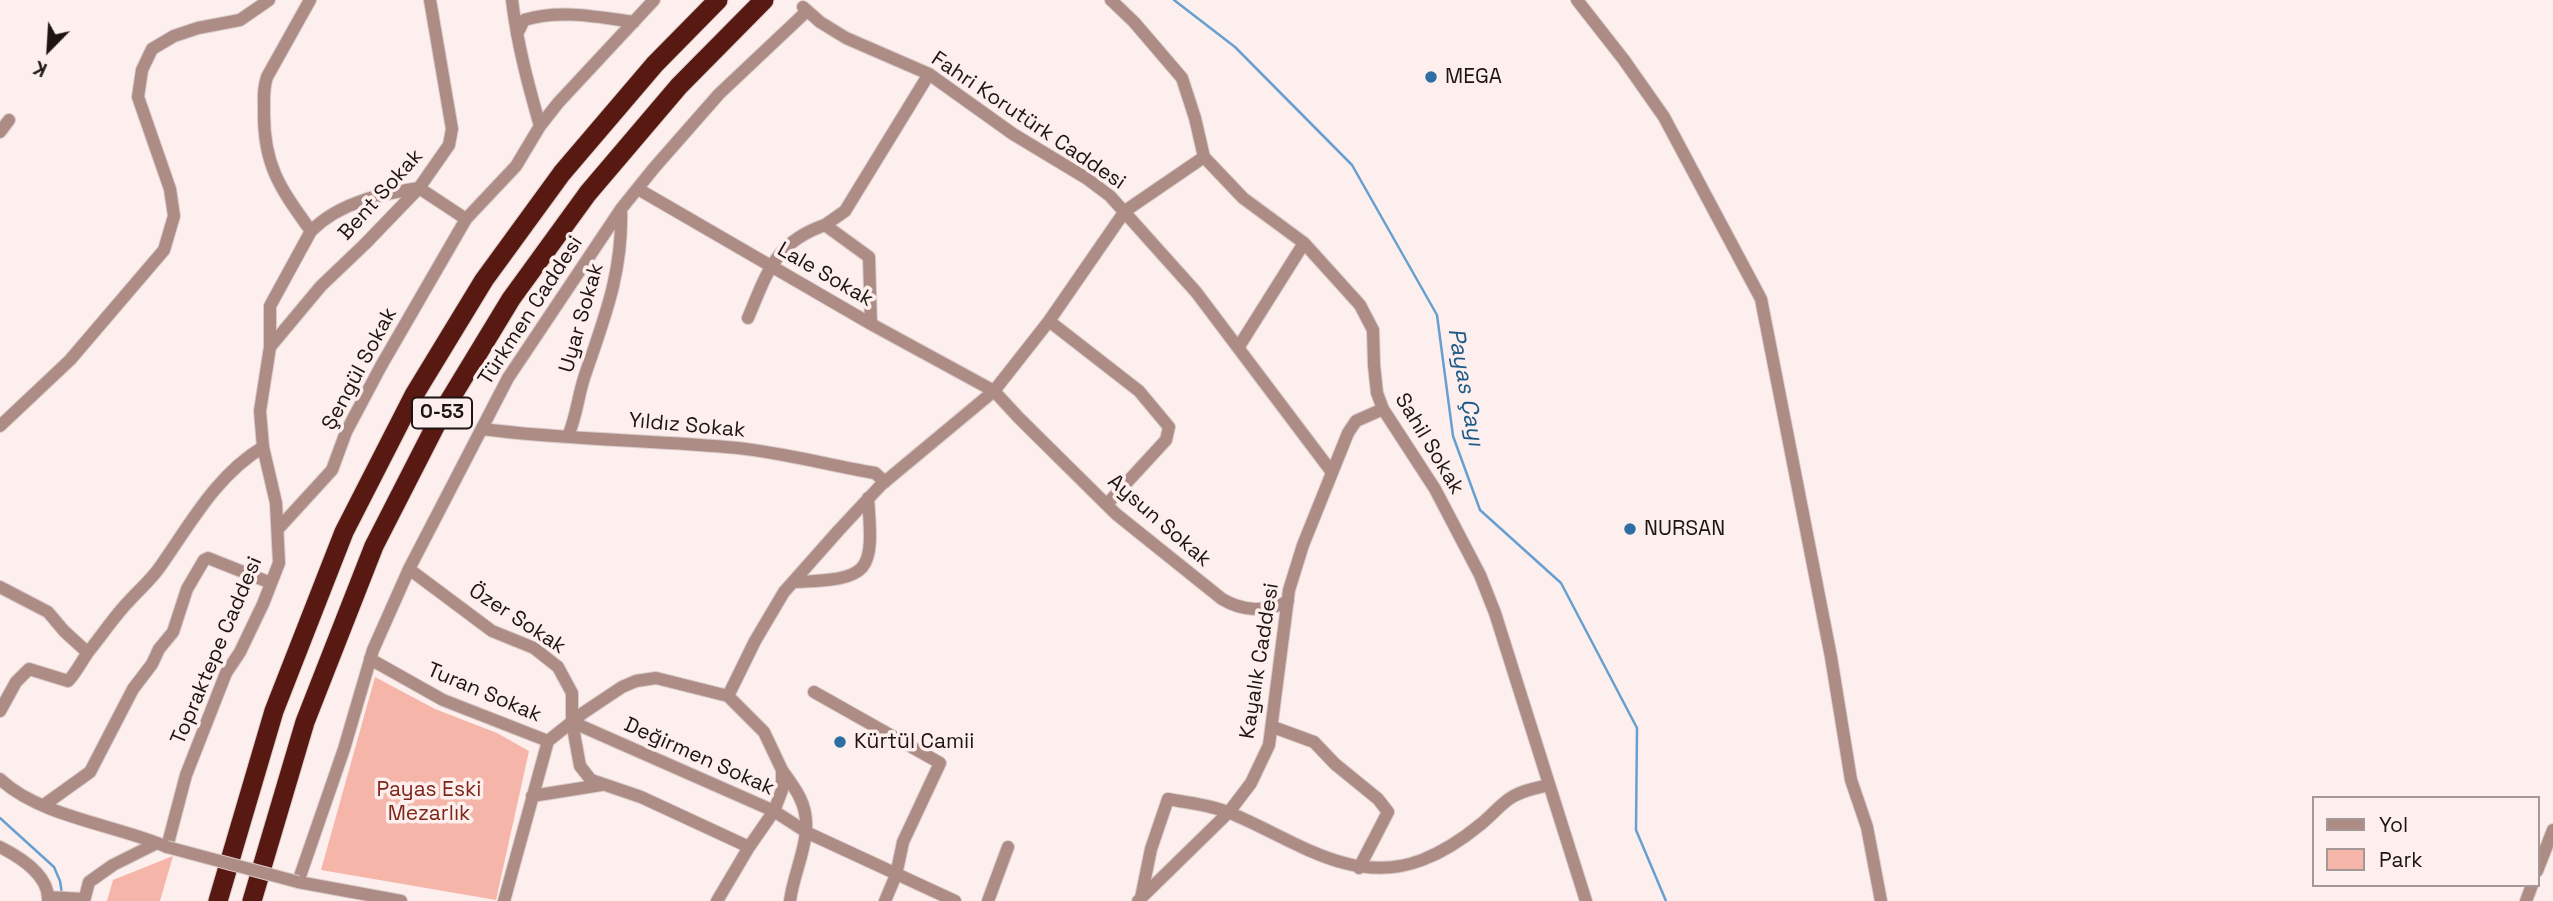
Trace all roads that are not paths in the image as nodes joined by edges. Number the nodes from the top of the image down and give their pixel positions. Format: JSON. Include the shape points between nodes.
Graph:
{"nodes":[{"id":1,"x":269,"y":0,"type":"edge"},
{"id":2,"x":430,"y":0,"type":"edge"},
{"id":3,"x":512,"y":0,"type":"edge"},
{"id":4,"x":654,"y":0,"type":"edge"},
{"id":5,"x":718,"y":0,"type":"edge"},
{"id":6,"x":764,"y":0,"type":"edge"},
{"id":7,"x":1111,"y":0,"type":"edge"},
{"id":8,"x":1577,"y":0,"type":"edge"},
{"id":9,"x":310,"y":1,"type":"edge"},
{"id":10,"x":805,"y":9,"type":"joint"},
{"id":11,"x":634,"y":22,"type":"junction"},
{"id":12,"x":516,"y":28,"type":"junction"},
{"id":13,"x":929,"y":74,"type":"junction"},
{"id":14,"x":9,"y":120,"type":"dead end"},
{"id":15,"x":540,"y":126,"type":"junction"},
{"id":16,"x":0,"y":132,"type":"edge"},
{"id":17,"x":1204,"y":157,"type":"junction"},
{"id":18,"x":419,"y":188,"type":"junction"},
{"id":19,"x":638,"y":189,"type":"junction"},
{"id":20,"x":621,"y":209,"type":"junction"},
{"id":21,"x":1125,"y":211,"type":"junction"},
{"id":22,"x":466,"y":219,"type":"junction"},
{"id":23,"x":825,"y":225,"type":"junction"},
{"id":24,"x":312,"y":231,"type":"junction"},
{"id":25,"x":1304,"y":243,"type":"junction"},
{"id":26,"x":770,"y":265,"type":"junction"},
{"id":27,"x":748,"y":318,"type":"dead end"},
{"id":28,"x":1049,"y":321,"type":"junction"},
{"id":29,"x":871,"y":324,"type":"junction"},
{"id":30,"x":270,"y":347,"type":"junction"},
{"id":31,"x":1238,"y":348,"type":"junction"},
{"id":32,"x":994,"y":391,"type":"junction"},
{"id":33,"x":1383,"y":409,"type":"junction"},
{"id":34,"x":0,"y":426,"type":"edge"},
{"id":35,"x":482,"y":429,"type":"junction"},
{"id":36,"x":568,"y":436,"type":"junction"},
{"id":37,"x":263,"y":447,"type":"junction"},
{"id":38,"x":1331,"y":471,"type":"junction"},
{"id":39,"x":885,"y":482,"type":"junction"},
{"id":40,"x":868,"y":498,"type":"junction"},
{"id":41,"x":1107,"y":504,"type":"junction"},
{"id":42,"x":278,"y":529,"type":"junction"},
{"id":43,"x":409,"y":569,"type":"junction"},
{"id":44,"x":794,"y":582,"type":"junction"},
{"id":45,"x":271,"y":583,"type":"junction"},
{"id":46,"x":0,"y":587,"type":"edge"},
{"id":47,"x":1288,"y":601,"type":"junction"},
{"id":48,"x":88,"y":652,"type":"junction"},
{"id":49,"x":370,"y":659,"type":"junction"},
{"id":50,"x":814,"y":692,"type":"dead end"},
{"id":51,"x":728,"y":696,"type":"junction"},
{"id":52,"x":0,"y":711,"type":"edge"},
{"id":53,"x":572,"y":722,"type":"junction"},
{"id":54,"x":1273,"y":727,"type":"junction"},
{"id":55,"x":548,"y":741,"type":"junction"},
{"id":56,"x":782,"y":770,"type":"junction"},
{"id":57,"x":0,"y":779,"type":"edge"},
{"id":58,"x":603,"y":785,"type":"junction"},
{"id":59,"x":1549,"y":785,"type":"junction"},
{"id":60,"x":532,"y":796,"type":"junction"},
{"id":61,"x":44,"y":805,"type":"junction"},
{"id":62,"x":774,"y":811,"type":"junction"},
{"id":63,"x":1229,"y":812,"type":"junction"},
{"id":64,"x":2553,"y":830,"type":"edge"},
{"id":65,"x":808,"y":833,"type":"junction"},
{"id":66,"x":162,"y":845,"type":"junction"},
{"id":67,"x":1008,"y":846,"type":"dead end"},
{"id":68,"x":0,"y":847,"type":"edge"},
{"id":69,"x":749,"y":847,"type":"junction"},
{"id":70,"x":2539,"y":866,"type":"edge"},
{"id":71,"x":1359,"y":867,"type":"junction"},
{"id":72,"x":896,"y":875,"type":"junction"},
{"id":73,"x":298,"y":882,"type":"junction"},
{"id":74,"x":55,"y":898,"type":"edge"},
{"id":75,"x":1140,"y":899,"type":"edge"},
{"id":76,"x":84,"y":900,"type":"edge"},
{"id":77,"x":218,"y":901,"type":"edge"},
{"id":78,"x":252,"y":901,"type":"edge"},
{"id":79,"x":401,"y":901,"type":"edge"},
{"id":80,"x":504,"y":901,"type":"edge"},
{"id":81,"x":717,"y":901,"type":"edge"},
{"id":82,"x":790,"y":901,"type":"edge"},
{"id":83,"x":885,"y":901,"type":"edge"},
{"id":84,"x":955,"y":901,"type":"edge"},
{"id":85,"x":988,"y":901,"type":"edge"},
{"id":86,"x":1586,"y":901,"type":"edge"},
{"id":87,"x":1881,"y":901,"type":"edge"}],
"edges":[{"from":1,"to":34,"type":"street","via":[[240,20],[198,27],[152,48],[142,70],[138,97],[170,189],[174,216],[164,250],[70,360]]},
{"from":2,"to":18,"type":"street","name":"Bent Sokak","via":[[452,129],[449,145]]},
{"from":3,"to":12,"type":"street"},
{"from":4,"to":11,"type":"street"},
{"from":5,"to":77,"type":"highway","number":"O-53","via":[[655,64],[562,173],[484,281],[414,395],[345,532],[274,711]]},
{"from":6,"to":78,"type":"highway","number":"O-53","via":[[679,86],[588,193],[511,299],[443,411],[374,546],[305,722]]},
{"from":7,"to":17,"type":"street","via":[[1182,78]]},
{"from":8,"to":87,"type":"street","via":[[1664,117],[1761,299],[1851,780],[1867,827]]},
{"from":9,"to":24,"type":"street","via":[[263,88],[266,152],[287,198]]},
{"from":10,"to":13,"type":"street","name":"Fahri Korutürk Caddesi","via":[[846,38]]},
{"from":10,"to":19,"type":"street","name":"Türkmen Caddesi","via":[[719,94]]},
{"from":11,"to":12,"type":"street","via":[[555,15],[524,20]]},
{"from":11,"to":15,"type":"street"},
{"from":12,"to":15,"type":"street"},
{"from":13,"to":21,"type":"street","name":"Fahri Korutürk Caddesi","via":[[1013,134],[1086,178]]},
{"from":13,"to":23,"type":"street","via":[[845,211]]},
{"from":14,"to":16,"type":"street"},
{"from":15,"to":22,"type":"street","via":[[516,166]]},
{"from":17,"to":21,"type":"street"},
{"from":17,"to":25,"type":"street","name":"Sahil Sokak","via":[[1243,198]]},
{"from":18,"to":22,"type":"street"},
{"from":18,"to":24,"type":"street","name":"Topraktepe Caddesi","via":[[372,195],[321,221]]},
{"from":18,"to":30,"type":"street","name":"Bent Sokak","via":[[321,286]]},
{"from":19,"to":20,"type":"street","name":"Türkmen Caddesi"},
{"from":19,"to":26,"type":"street","name":"Lale Sokak"},
{"from":20,"to":35,"type":"street","name":"Türkmen Caddesi","via":[[508,378]]},
{"from":20,"to":36,"type":"street","name":"Uyar Sokak","via":[[620,255],[605,321]]},
{"from":21,"to":28,"type":"street"},
{"from":21,"to":31,"type":"street","name":"Fahri Korutürk Caddesi"},
{"from":22,"to":42,"type":"street","name":"Şengül Sokak","via":[[380,366],[332,470]]},
{"from":23,"to":26,"type":"street","via":[[804,232]]},
{"from":23,"to":29,"type":"street","via":[[869,257]]},
{"from":24,"to":30,"type":"street","name":"Topraktepe Caddesi","via":[[270,306]]},
{"from":25,"to":31,"type":"street"},
{"from":25,"to":33,"type":"street","name":"Sahil Sokak","via":[[1360,305],[1373,330],[1377,393]]},
{"from":26,"to":27,"type":"street"},
{"from":26,"to":29,"type":"street","name":"Lale Sokak"},
{"from":28,"to":32,"type":"street"},
{"from":28,"to":41,"type":"street","via":[[1139,391],[1169,427],[1166,440]]},
{"from":29,"to":32,"type":"street","name":"Lale Sokak"},
{"from":30,"to":37,"type":"street","name":"Topraktepe Caddesi","via":[[260,411]]},
{"from":31,"to":38,"type":"street","name":"Fahri Korutürk Caddesi"},
{"from":32,"to":39,"type":"street"},
{"from":32,"to":41,"type":"street","name":"Aysun Sokak"},
{"from":33,"to":38,"type":"street","name":"Kayalık Caddesi","via":[[1356,421]]},
{"from":33,"to":59,"type":"street","name":"Sahil Sokak","via":[[1434,489],[1480,575]]},
{"from":35,"to":36,"type":"street","name":"Yıldız Sokak"},
{"from":35,"to":43,"type":"street","name":"Türkmen Caddesi"},
{"from":36,"to":39,"type":"street","name":"Yıldız Sokak","via":[[740,448],[874,473]]},
{"from":37,"to":42,"type":"street","name":"Topraktepe Caddesi"},
{"from":37,"to":48,"type":"street","via":[[217,486],[161,565]]},
{"from":38,"to":47,"type":"street","name":"Kayalık Caddesi"},
{"from":39,"to":40,"type":"street"},
{"from":40,"to":44,"type":"street"},
{"from":40,"to":44,"type":"street","via":[[871,530],[868,561],[862,570],[845,577]]},
{"from":41,"to":47,"type":"street","name":"Aysun Sokak","via":[[1235,607],[1270,608]]},
{"from":42,"to":45,"type":"street","name":"Topraktepe Caddesi","via":[[279,563]]},
{"from":43,"to":49,"type":"street","name":"Türkmen Caddesi"},
{"from":43,"to":53,"type":"street","name":"Özer Sokak","via":[[492,631],[534,648],[558,667],[572,693]]},
{"from":44,"to":51,"type":"street","via":[[770,615]]},
{"from":45,"to":61,"type":"street","via":[[221,562],[204,560],[187,589],[173,632],[134,689],[90,772]]},
{"from":45,"to":66,"type":"street","name":"Topraktepe Caddesi","via":[[226,673]]},
{"from":46,"to":48,"type":"street","via":[[48,612]]},
{"from":47,"to":54,"type":"street","name":"Kayalık Caddesi"},
{"from":48,"to":52,"type":"street","via":[[68,681],[29,669]]},
{"from":49,"to":55,"type":"street","name":"Turan Sokak","via":[[443,700]]},
{"from":49,"to":73,"type":"street","name":"Türkmen Caddesi"},
{"from":50,"to":72,"type":"street","via":[[940,763],[903,842]]},
{"from":51,"to":53,"type":"street","via":[[656,678],[636,681]]},
{"from":51,"to":56,"type":"street","via":[[764,732]]},
{"from":53,"to":55,"type":"street"},
{"from":53,"to":58,"type":"street","name":"Özer Sokak","via":[[582,772]]},
{"from":53,"to":62,"type":"street","name":"Değirmen Sokak"},
{"from":54,"to":63,"type":"street","name":"Kayalık Caddesi","via":[[1251,783]]},
{"from":54,"to":71,"type":"street","via":[[1314,742],[1388,812]]},
{"from":55,"to":60,"type":"street"},
{"from":56,"to":62,"type":"street","via":[[782,790]]},
{"from":56,"to":65,"type":"street","via":[[801,799]]},
{"from":57,"to":61,"type":"street","via":[[10,789]]},
{"from":58,"to":60,"type":"street"},
{"from":58,"to":69,"type":"street","via":[[641,797]]},
{"from":59,"to":71,"type":"street","via":[[1509,798],[1451,846],[1421,861]]},
{"from":59,"to":86,"type":"street","name":"Sahil Sokak"},
{"from":60,"to":80,"type":"street"},
{"from":61,"to":66,"type":"street"},
{"from":62,"to":65,"type":"street","name":"Değirmen Sokak"},
{"from":62,"to":69,"type":"street"},
{"from":63,"to":71,"type":"street","via":[[1300,849]]},
{"from":63,"to":75,"type":"street","name":"Kayalık Caddesi"},
{"from":63,"to":75,"type":"street","via":[[1168,799]]},
{"from":64,"to":70,"type":"street"},
{"from":65,"to":72,"type":"street","name":"Değirmen Sokak"},
{"from":65,"to":82,"type":"street"},
{"from":66,"to":73,"type":"street","bridge":true},
{"from":66,"to":76,"type":"street","via":[[113,865],[89,882]]},
{"from":67,"to":85,"type":"street"},
{"from":68,"to":74,"type":"street","via":[[27,864]]},
{"from":69,"to":81,"type":"street"},
{"from":72,"to":83,"type":"street"},
{"from":72,"to":84,"type":"street","name":"Değirmen Sokak"},
{"from":73,"to":79,"type":"street"},
{"from":74,"to":76,"type":"street"}]}
